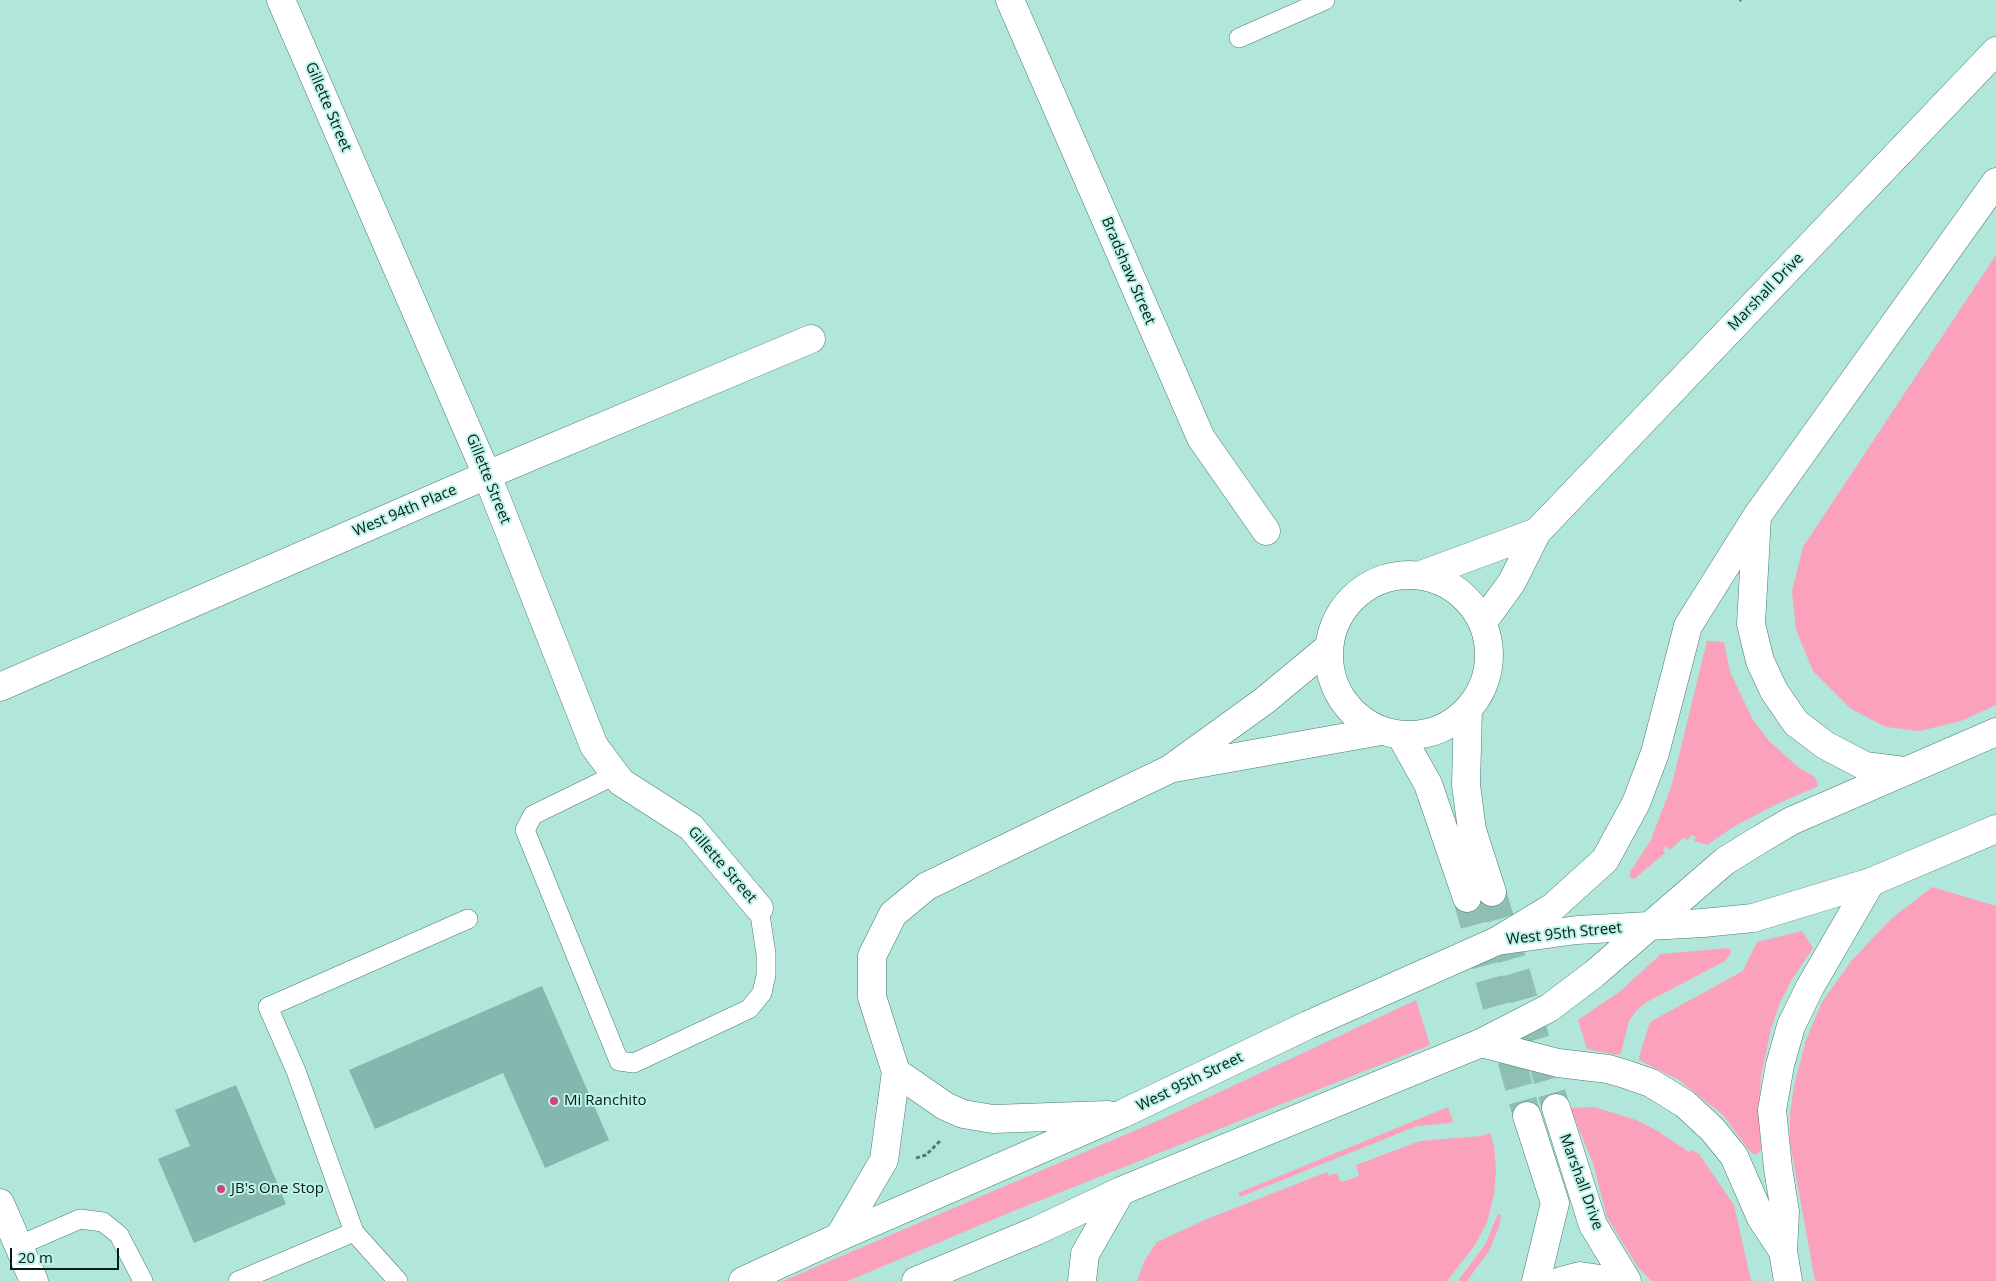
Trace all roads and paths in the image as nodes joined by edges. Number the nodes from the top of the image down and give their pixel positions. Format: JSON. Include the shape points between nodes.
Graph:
{"nodes":[{"id":1,"x":282,"y":0,"type":"edge"},
{"id":2,"x":1010,"y":0,"type":"edge"},
{"id":3,"x":1326,"y":0,"type":"edge"},
{"id":4,"x":1239,"y":38,"type":"dead end"},
{"id":5,"x":1996,"y":52,"type":"edge"},
{"id":6,"x":1996,"y":182,"type":"edge"},
{"id":7,"x":811,"y":339,"type":"dead end"},
{"id":8,"x":487,"y":475,"type":"junction"},
{"id":9,"x":1757,"y":516,"type":"junction"},
{"id":10,"x":1266,"y":530,"type":"dead end"},
{"id":11,"x":1537,"y":532,"type":"junction"},
{"id":12,"x":1421,"y":575,"type":"junction"},
{"id":13,"x":1483,"y":622,"type":"junction"},
{"id":14,"x":1328,"y":648,"type":"junction"},
{"id":15,"x":0,"y":686,"type":"edge"},
{"id":16,"x":1468,"y":710,"type":"junction"},
{"id":17,"x":1996,"y":732,"type":"edge"},
{"id":18,"x":1391,"y":733,"type":"junction"},
{"id":19,"x":1170,"y":769,"type":"junction"},
{"id":20,"x":1904,"y":771,"type":"junction"},
{"id":21,"x":615,"y":775,"type":"junction"},
{"id":22,"x":1996,"y":829,"type":"edge"},
{"id":23,"x":1870,"y":882,"type":"junction"},
{"id":24,"x":759,"y":908,"type":"joint"},
{"id":25,"x":468,"y":919,"type":"dead end"},
{"id":26,"x":1648,"y":927,"type":"junction"},
{"id":27,"x":1497,"y":941,"type":"junction"},
{"id":28,"x":1481,"y":1043,"type":"junction"},
{"id":29,"x":896,"y":1072,"type":"junction"},
{"id":30,"x":1556,"y":1108,"type":"tunnel mouth"},
{"id":31,"x":1122,"y":1114,"type":"junction"},
{"id":32,"x":1527,"y":1116,"type":"tunnel mouth"},
{"id":33,"x":947,"y":1135,"type":"dead end"},
{"id":34,"x":910,"y":1160,"type":"dead end"},
{"id":35,"x":1121,"y":1191,"type":"junction"},
{"id":36,"x":0,"y":1203,"type":"edge"},
{"id":37,"x":354,"y":1232,"type":"junction"},
{"id":38,"x":839,"y":1237,"type":"junction"},
{"id":39,"x":18,"y":1246,"type":"junction"},
{"id":40,"x":1782,"y":1251,"type":"junction"},
{"id":41,"x":29,"y":1279,"type":"edge"},
{"id":42,"x":143,"y":1281,"type":"edge"},
{"id":43,"x":238,"y":1281,"type":"edge"},
{"id":44,"x":398,"y":1281,"type":"edge"},
{"id":45,"x":743,"y":1281,"type":"edge"},
{"id":46,"x":916,"y":1281,"type":"edge"},
{"id":47,"x":1082,"y":1281,"type":"edge"},
{"id":48,"x":1536,"y":1281,"type":"edge"},
{"id":49,"x":1561,"y":1281,"type":"edge"},
{"id":50,"x":1612,"y":1281,"type":"edge"},
{"id":51,"x":1627,"y":1281,"type":"edge"},
{"id":52,"x":1788,"y":1281,"type":"edge"}],
"edges":[{"from":1,"to":8,"type":"main road","name":"Gillette Street"},
{"from":2,"to":10,"type":"main road","name":"Bradshaw Street","via":[[1201,438]]},
{"from":3,"to":4,"type":"lane"},
{"from":5,"to":11,"type":"main road","name":"Marshall Drive"},
{"from":6,"to":9,"type":"main road"},
{"from":7,"to":8,"type":"main road","name":"West 94th Place"},
{"from":8,"to":15,"type":"main road","name":"West 94th Place"},
{"from":8,"to":21,"type":"main road","name":"Gillette Street","via":[[594,746]]},
{"from":9,"to":20,"type":"main road","via":[[1751,624],[1760,661],[1774,691],[1796,723],[1825,745],[1865,766]]},
{"from":9,"to":27,"type":"main road","via":[[1688,626],[1655,753],[1636,803],[1609,854],[1553,907]]},
{"from":11,"to":12,"type":"main road","name":"Marshall Drive"},
{"from":11,"to":13,"type":"main road","name":"Marshall Drive","via":[[1512,582]]},
{"from":12,"to":13,"type":"main road","via":[[1447,584],[1468,600]]},
{"from":12,"to":14,"type":"main road","via":[[1395,576],[1370,584],[1349,601],[1334,623]]},
{"from":13,"to":16,"type":"main road","via":[[1489,645],[1489,668],[1482,690]]},
{"from":14,"to":18,"type":"main road","via":[[1330,675],[1340,699],[1358,718]]},
{"from":14,"to":19,"type":"main road","via":[[1264,701]]},
{"from":16,"to":18,"type":"main road","via":[[1449,725],[1426,734]]},
{"from":16,"to":18,"type":"main road","via":[[1466,785],[1479,895],[1428,784]]},
{"from":17,"to":20,"type":"main road","name":"West 95th Street"},
{"from":18,"to":19,"type":"main road"},
{"from":19,"to":29,"type":"main road","via":[[927,886],[893,914],[872,956],[872,997]]},
{"from":20,"to":26,"type":"main road","name":"West 95th Street","via":[[1791,821],[1754,843],[1725,861]]},
{"from":21,"to":24,"type":"main road","name":"Gillette Street","via":[[620,782],[691,827]]},
{"from":21,"to":24,"type":"lane","via":[[533,815],[525,830],[619,1061],[634,1063],[749,1009],[762,993],[766,975]]},
{"from":22,"to":23,"type":"main road","name":"West 95th Street"},
{"from":23,"to":26,"type":"main road","name":"West 95th Street","via":[[1753,918]]},
{"from":23,"to":40,"type":"main road","via":[[1810,987],[1791,1026],[1780,1065],[1772,1110],[1785,1212]]},
{"from":25,"to":37,"type":"lane","via":[[268,1007],[296,1071]]},
{"from":26,"to":27,"type":"main road","name":"West 95th Street","via":[[1577,930]]},
{"from":26,"to":28,"type":"main road","name":"West 95th Street","via":[[1549,1008]]},
{"from":27,"to":31,"type":"main road","name":"West 95th Street","via":[[1308,1025]]},
{"from":28,"to":35,"type":"main road","name":"West 95th Street"},
{"from":28,"to":40,"type":"main road","via":[[1558,1063],[1625,1074],[1650,1083],[1685,1104],[1712,1129],[1734,1156],[1761,1218]]},
{"from":29,"to":31,"type":"main road","via":[[945,1106],[963,1114],[993,1119]]},
{"from":29,"to":38,"type":"main road","via":[[884,1160]]},
{"from":30,"to":51,"type":"main road","name":"Marshall Drive","via":[[1594,1225]]},
{"from":31,"to":38,"type":"main road","name":"West 95th Street"},
{"from":32,"to":48,"type":"main road","name":"Marshall Drive","via":[[1555,1203]]},
{"from":33,"to":34,"type":"path","via":[[926,1155]]},
{"from":35,"to":46,"type":"main road","name":"West 95th Street"},
{"from":35,"to":47,"type":"main road","via":[[1085,1254]]},
{"from":36,"to":39,"type":"main road"},
{"from":37,"to":43,"type":"lane"},
{"from":37,"to":44,"type":"lane"},
{"from":38,"to":45,"type":"main road","name":"West 95th Street"},
{"from":39,"to":41,"type":"main road"},
{"from":39,"to":42,"type":"lane","via":[[80,1219],[102,1222],[119,1235]]},
{"from":40,"to":52,"type":"main road"},
{"from":49,"to":50,"type":"main road","via":[[1580,1276]]}]}
